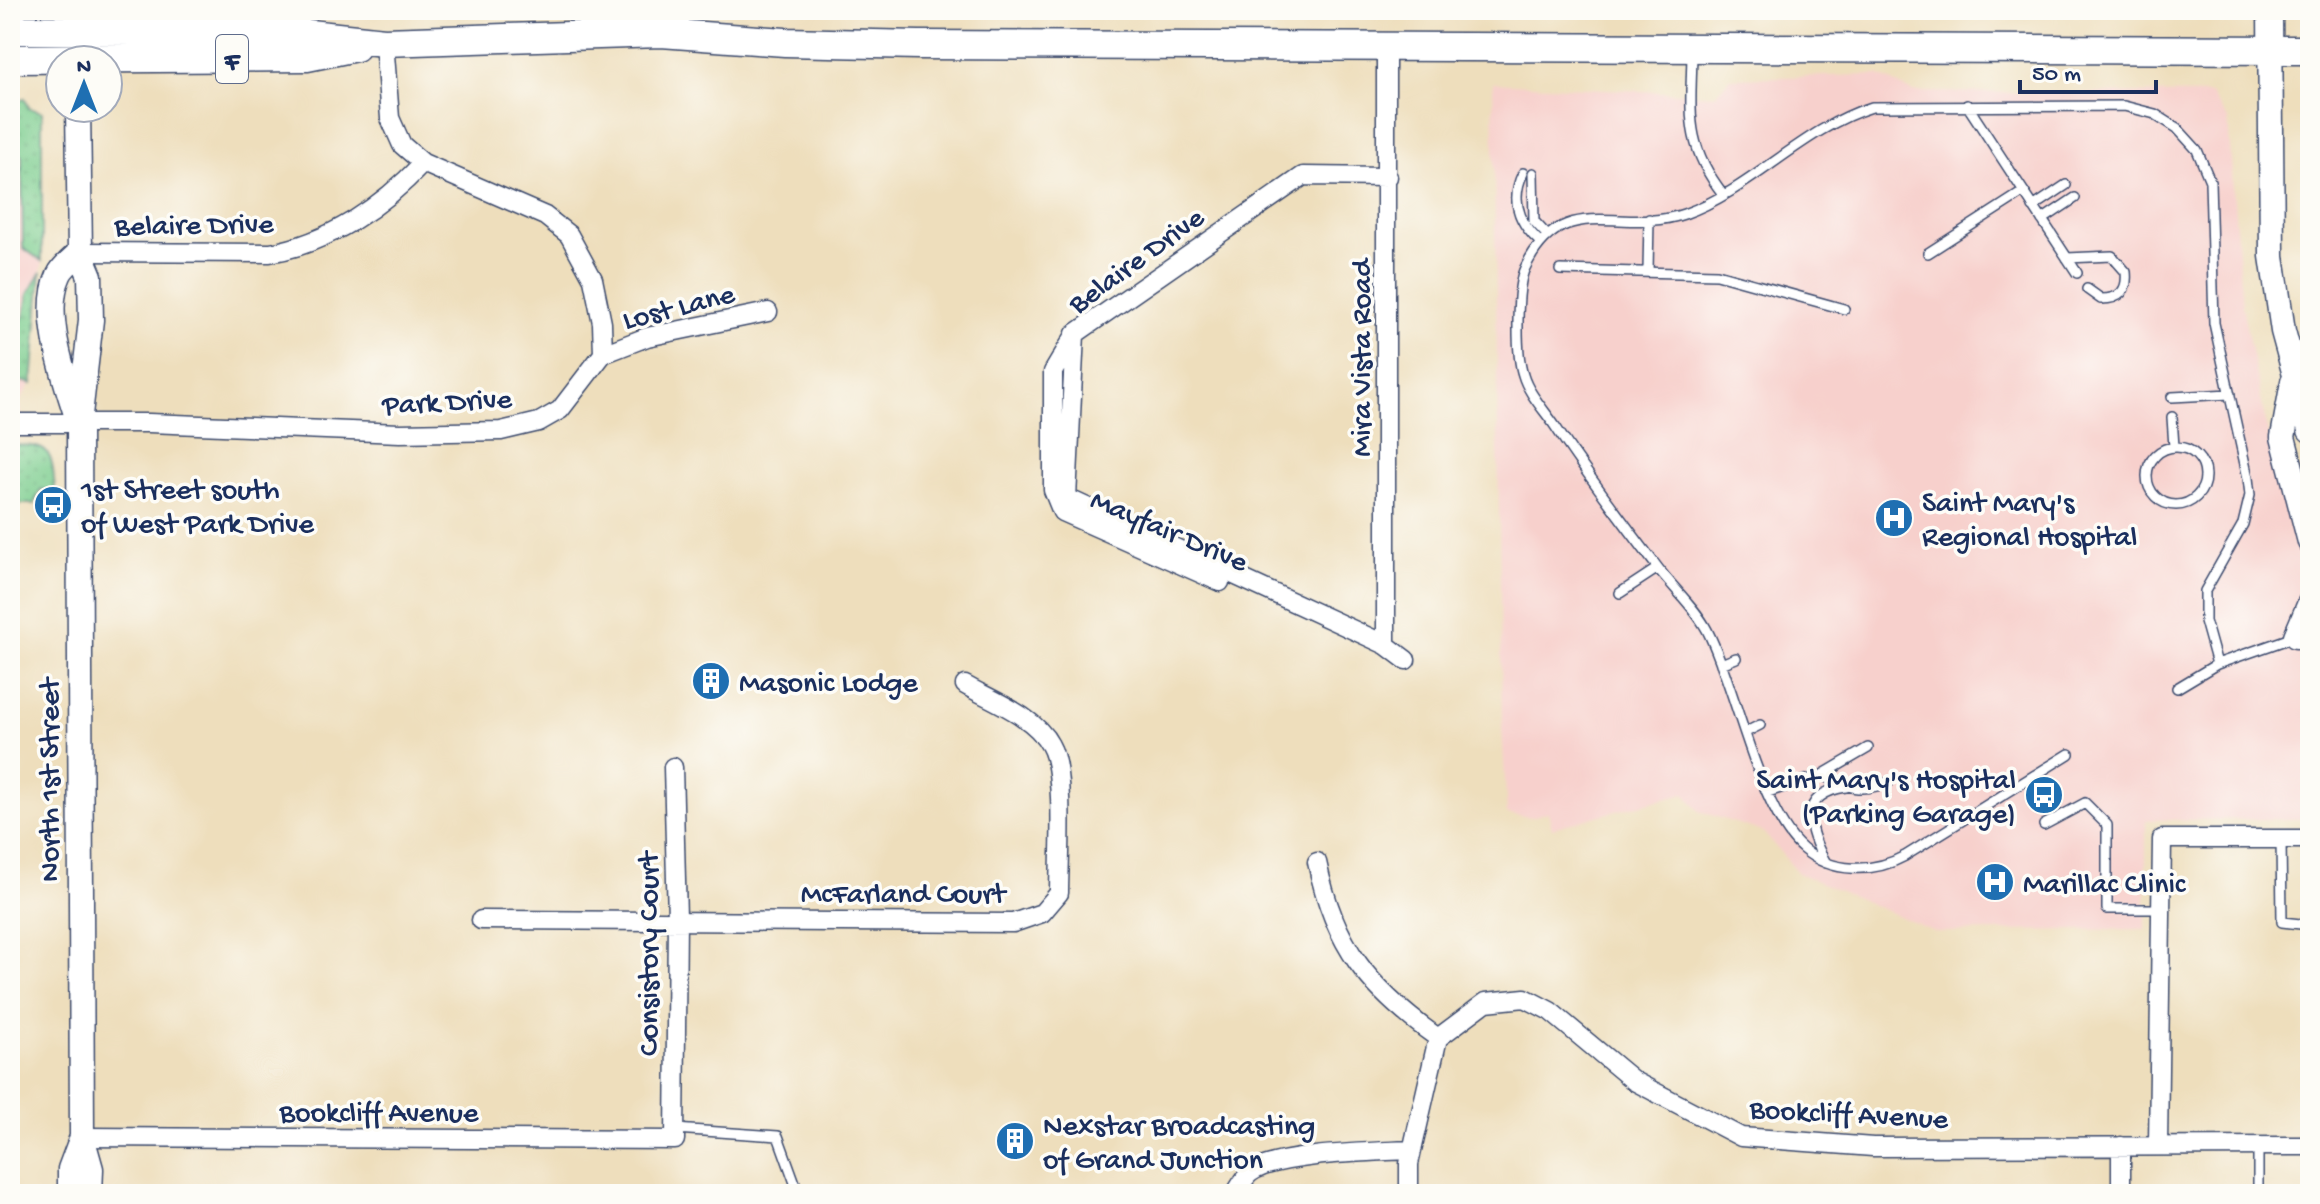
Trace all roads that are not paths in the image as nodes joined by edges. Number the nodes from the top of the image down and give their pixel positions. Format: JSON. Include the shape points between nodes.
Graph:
{"nodes":[{"id":1,"x":2270,"y":10,"type":"edge"},
{"id":2,"x":77,"y":20,"type":"edge"},
{"id":3,"x":10,"y":30,"type":"edge"},
{"id":4,"x":384,"y":42,"type":"junction"},
{"id":5,"x":78,"y":44,"type":"edge"},
{"id":6,"x":1386,"y":46,"type":"junction"},
{"id":7,"x":1692,"y":49,"type":"junction"},
{"id":8,"x":2270,"y":50,"type":"junction"},
{"id":9,"x":2310,"y":50,"type":"edge"},
{"id":10,"x":10,"y":59,"type":"edge"},
{"id":11,"x":124,"y":59,"type":"edge"},
{"id":12,"x":44,"y":60,"type":"edge"},
{"id":13,"x":1967,"y":105,"type":"junction"},
{"id":14,"x":78,"y":124,"type":"edge"},
{"id":15,"x":423,"y":163,"type":"junction"},
{"id":16,"x":1388,"y":177,"type":"junction"},
{"id":17,"x":2066,"y":185,"type":"dead end"},
{"id":18,"x":2023,"y":192,"type":"junction"},
{"id":19,"x":1723,"y":194,"type":"junction"},
{"id":20,"x":2075,"y":198,"type":"dead end"},
{"id":21,"x":2033,"y":207,"type":"junction"},
{"id":22,"x":1649,"y":219,"type":"junction"},
{"id":23,"x":2042,"y":220,"type":"junction"},
{"id":24,"x":1543,"y":238,"type":"junction"},
{"id":25,"x":80,"y":252,"type":"junction"},
{"id":26,"x":1928,"y":253,"type":"dead end"},
{"id":27,"x":2067,"y":258,"type":"junction"},
{"id":28,"x":1560,"y":270,"type":"dead end"},
{"id":29,"x":1648,"y":271,"type":"junction"},
{"id":30,"x":2077,"y":273,"type":"dead end"},
{"id":31,"x":2087,"y":289,"type":"dead end"},
{"id":32,"x":1844,"y":309,"type":"dead end"},
{"id":33,"x":768,"y":312,"type":"dead end"},
{"id":34,"x":603,"y":354,"type":"junction"},
{"id":35,"x":2294,"y":376,"type":"junction"},
{"id":36,"x":2230,"y":394,"type":"junction"},
{"id":37,"x":2172,"y":397,"type":"dead end"},
{"id":38,"x":2172,"y":417,"type":"dead end"},
{"id":39,"x":10,"y":423,"type":"edge"},
{"id":40,"x":79,"y":423,"type":"junction"},
{"id":41,"x":2310,"y":430,"type":"edge"},
{"id":42,"x":2174,"y":447,"type":"junction"},
{"id":43,"x":2310,"y":542,"type":"edge"},
{"id":44,"x":1658,"y":568,"type":"junction"},
{"id":45,"x":1620,"y":593,"type":"dead end"},
{"id":46,"x":2310,"y":603,"type":"edge"},
{"id":47,"x":2303,"y":634,"type":"edge"},
{"id":48,"x":1386,"y":645,"type":"junction"},
{"id":49,"x":1736,"y":658,"type":"dead end"},
{"id":50,"x":1406,"y":660,"type":"dead end"},
{"id":51,"x":1721,"y":664,"type":"junction"},
{"id":52,"x":2217,"y":664,"type":"junction"},
{"id":53,"x":965,"y":685,"type":"dead end"},
{"id":54,"x":2177,"y":688,"type":"dead end"},
{"id":55,"x":1760,"y":725,"type":"dead end"},
{"id":56,"x":1746,"y":732,"type":"junction"},
{"id":57,"x":1868,"y":748,"type":"dead end"},
{"id":58,"x":2069,"y":754,"type":"dead end"},
{"id":59,"x":673,"y":767,"type":"dead end"},
{"id":60,"x":1822,"y":775,"type":"junction"},
{"id":61,"x":1889,"y":782,"type":"dead end"},
{"id":62,"x":1846,"y":787,"type":"junction"},
{"id":63,"x":1768,"y":792,"type":"junction"},
{"id":64,"x":2044,"y":825,"type":"dead end"},
{"id":65,"x":2281,"y":839,"type":"junction"},
{"id":66,"x":2310,"y":839,"type":"edge"},
{"id":67,"x":1317,"y":862,"type":"dead end"},
{"id":68,"x":1826,"y":863,"type":"junction"},
{"id":69,"x":2160,"y":909,"type":"junction"},
{"id":70,"x":677,"y":918,"type":"junction"},
{"id":71,"x":481,"y":920,"type":"dead end"},
{"id":72,"x":2310,"y":925,"type":"edge"},
{"id":73,"x":1438,"y":1038,"type":"junction"},
{"id":74,"x":675,"y":1135,"type":"junction"},
{"id":75,"x":82,"y":1137,"type":"junction"},
{"id":76,"x":2121,"y":1146,"type":"junction"},
{"id":77,"x":2158,"y":1146,"type":"junction"},
{"id":78,"x":2258,"y":1146,"type":"junction"},
{"id":79,"x":2310,"y":1146,"type":"edge"},
{"id":80,"x":1412,"y":1150,"type":"junction"},
{"id":81,"x":70,"y":1194,"type":"edge"},
{"id":82,"x":90,"y":1194,"type":"edge"},
{"id":83,"x":799,"y":1194,"type":"edge"},
{"id":84,"x":1235,"y":1194,"type":"edge"},
{"id":85,"x":1409,"y":1194,"type":"edge"},
{"id":86,"x":2121,"y":1194,"type":"edge"},
{"id":87,"x":2258,"y":1194,"type":"edge"}],
"edges":[{"from":1,"to":8,"type":"main road"},
{"from":2,"to":3,"type":"main road","number":"F"},
{"from":2,"to":4,"type":"main road","number":"F"},
{"from":2,"to":5,"type":"main road"},
{"from":4,"to":6,"type":"main road","number":"F","via":[[661,33],[843,44]]},
{"from":4,"to":11,"type":"main road","number":"F","via":[[307,57]]},
{"from":4,"to":15,"type":"street","via":[[390,118],[402,145]]},
{"from":6,"to":7,"type":"main road","number":"F"},
{"from":6,"to":16,"type":"street","name":"Mira Vista Road"},
{"from":7,"to":8,"type":"main road","number":"F"},
{"from":7,"to":19,"type":"lane","via":[[1693,143],[1703,168]]},
{"from":8,"to":9,"type":"main road","number":"F"},
{"from":8,"to":35,"type":"main road","via":[[2272,256]]},
{"from":10,"to":12,"type":"main road","number":"F"},
{"from":13,"to":18,"type":"lane"},
{"from":13,"to":19,"type":"lane","via":[[1899,104],[1852,113]]},
{"from":13,"to":36,"type":"lane","via":[[2124,106],[2167,120],[2187,138],[2212,189],[2214,323]]},
{"from":14,"to":25,"type":"main road","name":"North 1st Street"},
{"from":15,"to":25,"type":"street","name":"Belaire Drive","via":[[399,189],[300,248],[270,253]]},
{"from":15,"to":34,"type":"street","via":[[545,216],[569,235],[593,279]]},
{"from":16,"to":48,"type":"street","name":"Mira Vista Road"},
{"from":16,"to":48,"type":"street","name":"Belaire Drive","via":[[1303,176],[1075,334],[1067,498]]},
{"from":17,"to":21,"type":"lane"},
{"from":18,"to":21,"type":"lane"},
{"from":18,"to":26,"type":"lane"},
{"from":19,"to":22,"type":"lane","via":[[1683,215]]},
{"from":20,"to":23,"type":"lane"},
{"from":21,"to":23,"type":"lane"},
{"from":22,"to":24,"type":"lane","via":[[1577,220]]},
{"from":22,"to":29,"type":"lane"},
{"from":23,"to":27,"type":"lane"},
{"from":24,"to":24,"type":"lane","via":[[1534,221],[1528,173],[1518,184],[1519,216],[1522,225]]},
{"from":24,"to":44,"type":"lane","via":[[1520,286],[1523,378]]},
{"from":25,"to":40,"type":"main road","name":"North 1st Street","via":[[90,276],[91,320]]},
{"from":25,"to":40,"type":"main road","name":"North 1st Street","via":[[59,274],[54,300],[57,347]]},
{"from":27,"to":30,"type":"lane"},
{"from":27,"to":31,"type":"lane","via":[[2112,256],[2126,272],[2118,297],[2101,299]]},
{"from":28,"to":29,"type":"lane"},
{"from":29,"to":32,"type":"lane","via":[[1717,274]]},
{"from":33,"to":34,"type":"street","name":"Lost Lane","via":[[647,337]]},
{"from":34,"to":40,"type":"street","name":"Park Drive","via":[[560,410],[539,422],[501,431]]},
{"from":35,"to":41,"type":"main road"},
{"from":35,"to":43,"type":"main road","via":[[2283,437]]},
{"from":36,"to":37,"type":"lane"},
{"from":36,"to":52,"type":"lane","via":[[2250,495],[2239,535],[2205,591],[2205,621]]},
{"from":38,"to":42,"type":"lane"},
{"from":39,"to":40,"type":"street","name":"Park Drive"},
{"from":40,"to":75,"type":"main road","name":"North 1st Street"},
{"from":42,"to":42,"type":"lane","via":[[2153,457],[2146,478],[2156,498],[2178,505],[2198,495],[2205,474],[2195,454]]},
{"from":44,"to":45,"type":"lane"},
{"from":44,"to":51,"type":"lane","via":[[1706,627]]},
{"from":46,"to":47,"type":"main road"},
{"from":47,"to":52,"type":"lane"},
{"from":48,"to":50,"type":"street"},
{"from":49,"to":51,"type":"lane"},
{"from":51,"to":56,"type":"lane"},
{"from":52,"to":54,"type":"lane"},
{"from":53,"to":70,"type":"street","name":"McFarland Court","via":[[1027,721],[1051,745],[1058,784],[1059,893],[1042,913],[1013,923]]},
{"from":55,"to":56,"type":"lane"},
{"from":56,"to":63,"type":"lane"},
{"from":57,"to":60,"type":"lane"},
{"from":58,"to":68,"type":"lane","via":[[1894,862],[1867,868]]},
{"from":59,"to":70,"type":"street","name":"Consistory Court"},
{"from":60,"to":62,"type":"lane"},
{"from":60,"to":63,"type":"lane"},
{"from":61,"to":62,"type":"lane","via":[[1873,788]]},
{"from":62,"to":68,"type":"lane","via":[[1829,789],[1811,812],[1813,839]]},
{"from":63,"to":68,"type":"lane","via":[[1791,838]]},
{"from":64,"to":69,"type":"lane","via":[[2085,803],[2107,825],[2107,909]]},
{"from":65,"to":66,"type":"street"},
{"from":65,"to":69,"type":"street","via":[[2162,839]]},
{"from":65,"to":72,"type":"lane","via":[[2282,922]]},
{"from":67,"to":73,"type":"street","via":[[1325,904],[1357,964],[1393,1006]]},
{"from":69,"to":77,"type":"street"},
{"from":70,"to":71,"type":"street","name":"McFarland Court"},
{"from":70,"to":74,"type":"street","name":"Consistory Court"},
{"from":73,"to":76,"type":"street","name":"Bookcliff Avenue","via":[[1486,1002],[1525,998],[1550,1011],[1634,1081],[1741,1137],[1873,1147]]},
{"from":73,"to":80,"type":"street"},
{"from":74,"to":75,"type":"street","name":"Bookcliff Avenue"},
{"from":74,"to":83,"type":"lane","via":[[778,1136]]},
{"from":75,"to":81,"type":"main road","name":"North 1st Street","via":[[70,1169]]},
{"from":75,"to":82,"type":"main road","name":"North 1st Street","via":[[91,1169]]},
{"from":76,"to":77,"type":"street","name":"Bookcliff Avenue"},
{"from":76,"to":86,"type":"street"},
{"from":77,"to":78,"type":"street","name":"Bookcliff Avenue"},
{"from":78,"to":79,"type":"street","name":"Bookcliff Avenue"},
{"from":78,"to":87,"type":"lane"},
{"from":80,"to":84,"type":"street","via":[[1279,1164],[1251,1172]]},
{"from":80,"to":85,"type":"street"}]}
